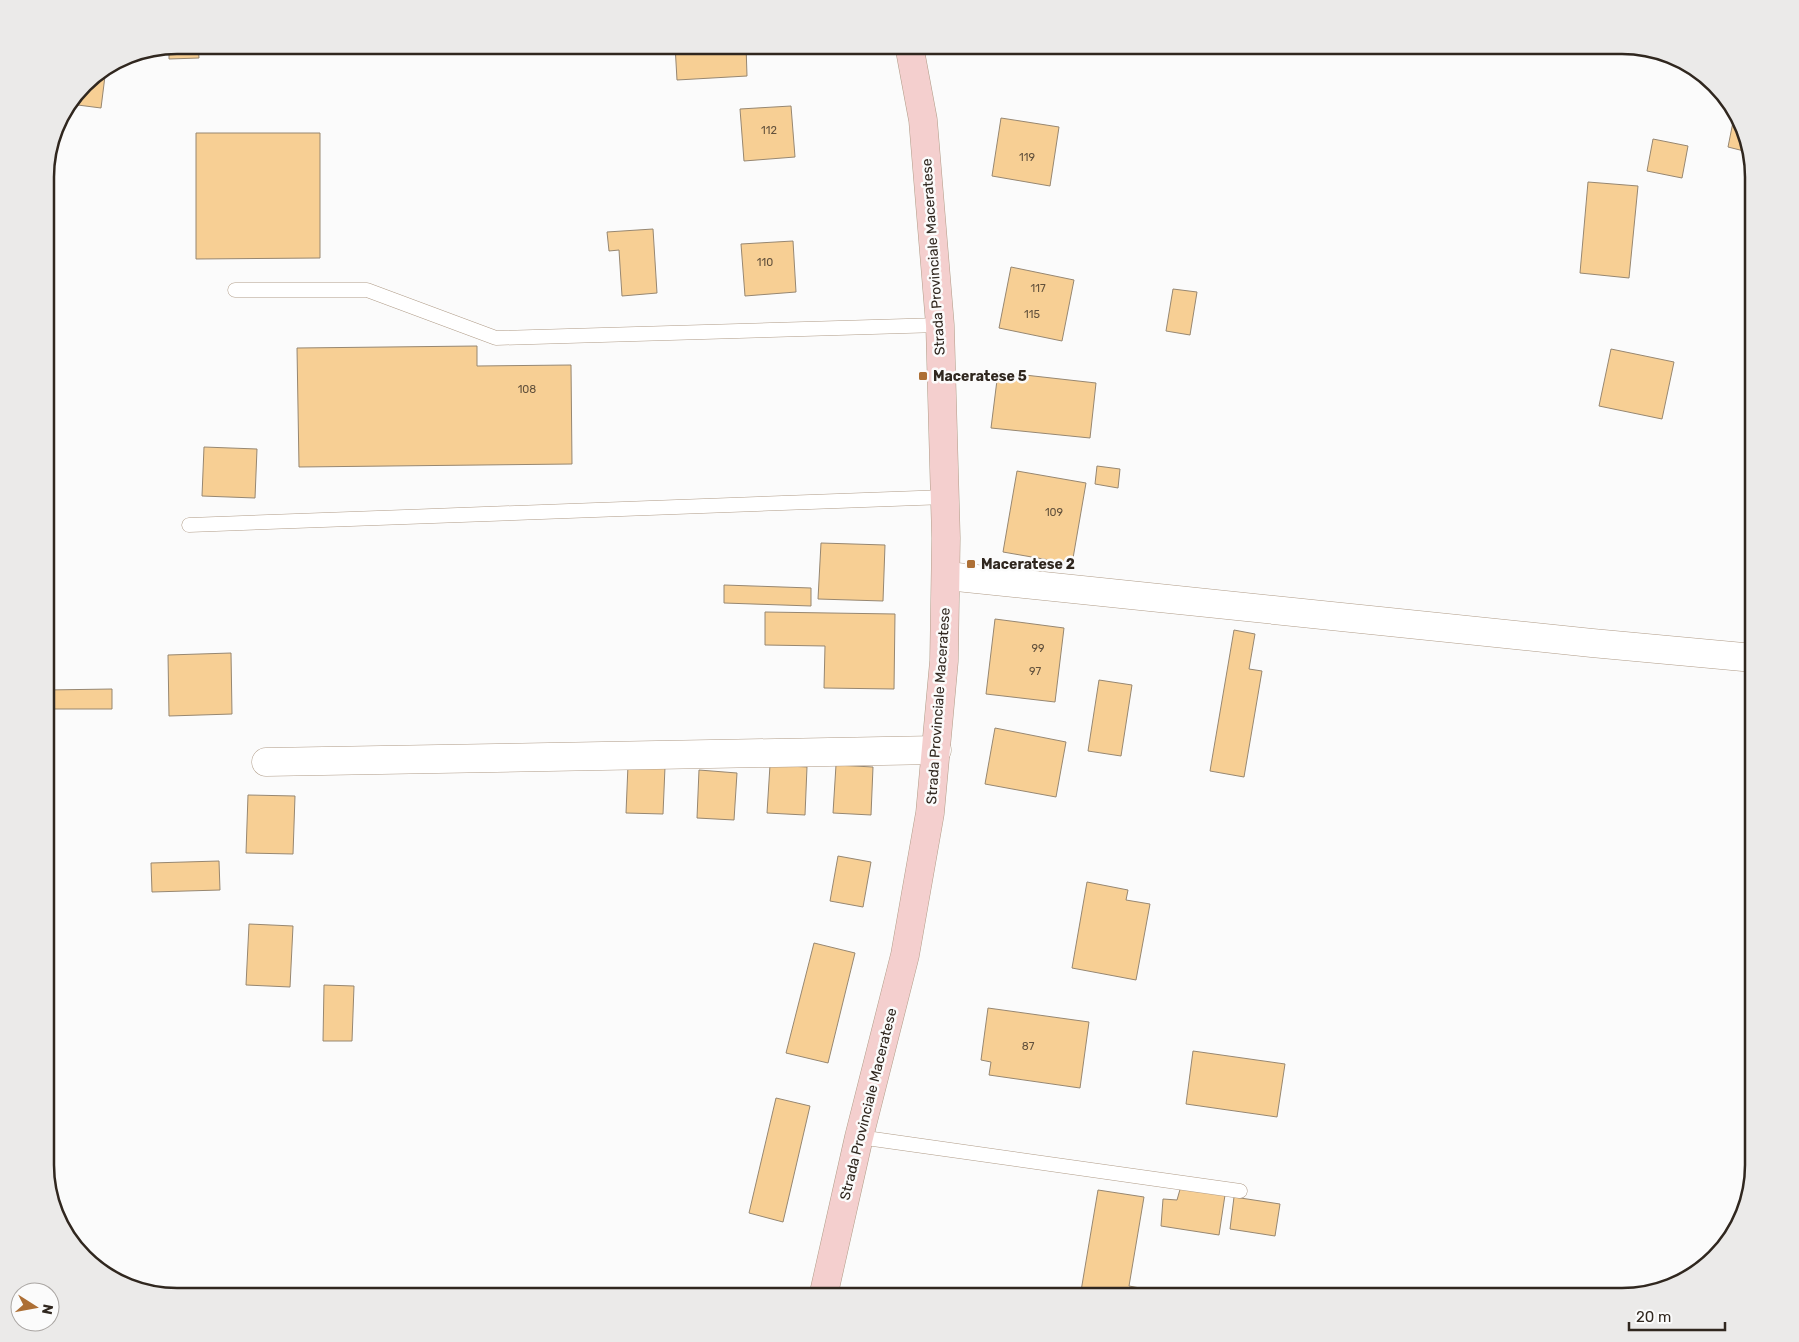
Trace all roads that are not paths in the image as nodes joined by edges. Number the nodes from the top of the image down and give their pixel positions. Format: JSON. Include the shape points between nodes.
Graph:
{"nodes":[{"id":1,"x":912,"y":54,"type":"edge"},
{"id":2,"x":235,"y":290,"type":"dead end"},
{"id":3,"x":940,"y":325,"type":"junction"},
{"id":4,"x":946,"y":497,"type":"junction"},
{"id":5,"x":189,"y":525,"type":"dead end"},
{"id":6,"x":947,"y":576,"type":"junction"},
{"id":7,"x":1745,"y":657,"type":"edge"},
{"id":8,"x":937,"y":750,"type":"junction"},
{"id":9,"x":266,"y":762,"type":"dead end"},
{"id":10,"x":859,"y":1137,"type":"junction"},
{"id":11,"x":1240,"y":1191,"type":"dead end"},
{"id":12,"x":825,"y":1288,"type":"edge"}],
"edges":[{"from":1,"to":3,"type":"main road","name":"Strada Provinciale Maceratese","via":[[923,120]]},
{"from":2,"to":3,"type":"lane","via":[[367,290],[496,338]]},
{"from":3,"to":4,"type":"main road","name":"Strada Provinciale Maceratese"},
{"from":4,"to":5,"type":"lane"},
{"from":4,"to":6,"type":"main road","name":"Strada Provinciale Maceratese"},
{"from":6,"to":7,"type":"street"},
{"from":6,"to":8,"type":"main road","name":"Strada Provinciale Maceratese"},
{"from":8,"to":9,"type":"street"},
{"from":8,"to":10,"type":"main road","name":"Strada Provinciale Maceratese","via":[[930,813],[904,955]]},
{"from":10,"to":11,"type":"lane"},
{"from":10,"to":12,"type":"main road","name":"Strada Provinciale Maceratese"}]}
